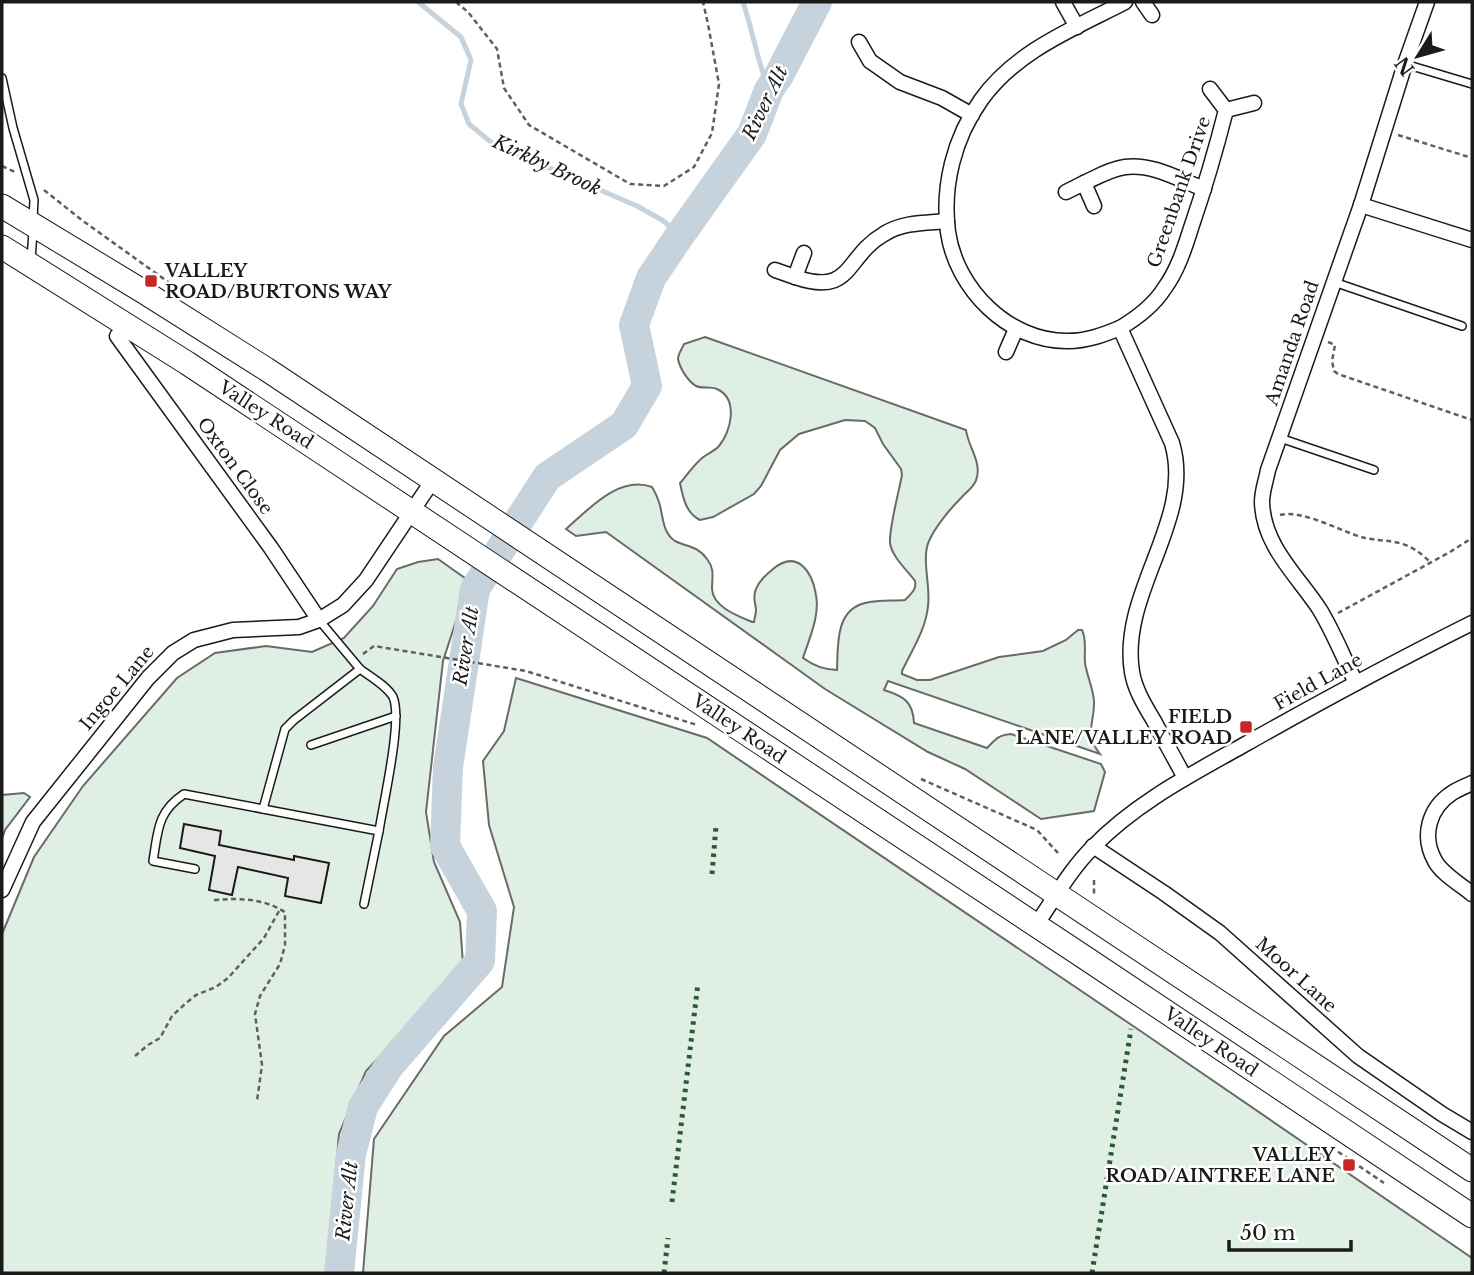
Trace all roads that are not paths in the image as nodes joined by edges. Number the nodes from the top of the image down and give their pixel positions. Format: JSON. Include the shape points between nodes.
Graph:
{"nodes":[{"id":1,"x":1063,"y":2,"type":"edge"},
{"id":2,"x":1125,"y":2,"type":"edge"},
{"id":3,"x":1143,"y":2,"type":"edge"},
{"id":4,"x":1427,"y":2,"type":"edge"},
{"id":5,"x":1152,"y":15,"type":"dead end"},
{"id":6,"x":1077,"y":27,"type":"junction"},
{"id":7,"x":859,"y":42,"type":"dead end"},
{"id":8,"x":1405,"y":64,"type":"junction"},
{"id":9,"x":2,"y":78,"type":"edge"},
{"id":10,"x":1472,"y":84,"type":"edge"},
{"id":11,"x":1210,"y":89,"type":"dead end"},
{"id":12,"x":1254,"y":103,"type":"dead end"},
{"id":13,"x":1226,"y":110,"type":"junction"},
{"id":14,"x":972,"y":115,"type":"junction"},
{"id":15,"x":1084,"y":183,"type":"junction"},
{"id":16,"x":1205,"y":189,"type":"junction"},
{"id":17,"x":1066,"y":192,"type":"dead end"},
{"id":18,"x":1361,"y":205,"type":"junction"},
{"id":19,"x":2,"y":206,"type":"edge"},
{"id":20,"x":1094,"y":206,"type":"dead end"},
{"id":21,"x":947,"y":221,"type":"junction"},
{"id":22,"x":33,"y":224,"type":"junction"},
{"id":23,"x":1472,"y":240,"type":"edge"},
{"id":24,"x":2,"y":247,"type":"edge"},
{"id":25,"x":804,"y":253,"type":"dead end"},
{"id":26,"x":31,"y":265,"type":"junction"},
{"id":27,"x":775,"y":270,"type":"dead end"},
{"id":28,"x":795,"y":277,"type":"junction"},
{"id":29,"x":1334,"y":282,"type":"junction"},
{"id":30,"x":1462,"y":326,"type":"dead end"},
{"id":31,"x":1016,"y":328,"type":"junction"},
{"id":32,"x":1120,"y":328,"type":"junction"},
{"id":33,"x":117,"y":336,"type":"dead end"},
{"id":34,"x":1006,"y":352,"type":"dead end"},
{"id":35,"x":1280,"y":438,"type":"junction"},
{"id":36,"x":1374,"y":470,"type":"dead end"},
{"id":37,"x":433,"y":480,"type":"junction"},
{"id":38,"x":413,"y":512,"type":"junction"},
{"id":39,"x":319,"y":620,"type":"junction"},
{"id":40,"x":1472,"y":623,"type":"edge"},
{"id":41,"x":360,"y":669,"type":"junction"},
{"id":42,"x":1356,"y":683,"type":"junction"},
{"id":43,"x":396,"y":716,"type":"junction"},
{"id":44,"x":311,"y":745,"type":"dead end"},
{"id":45,"x":1185,"y":778,"type":"junction"},
{"id":46,"x":1472,"y":783,"type":"edge"},
{"id":47,"x":263,"y":809,"type":"junction"},
{"id":48,"x":379,"y":831,"type":"junction"},
{"id":49,"x":1093,"y":846,"type":"junction"},
{"id":50,"x":195,"y":869,"type":"dead end"},
{"id":51,"x":2,"y":890,"type":"edge"},
{"id":52,"x":1057,"y":894,"type":"junction"},
{"id":53,"x":1472,"y":894,"type":"edge"},
{"id":54,"x":364,"y":904,"type":"dead end"},
{"id":55,"x":1036,"y":925,"type":"junction"},
{"id":56,"x":1472,"y":1132,"type":"edge"},
{"id":57,"x":1472,"y":1170,"type":"edge"},
{"id":58,"x":1472,"y":1216,"type":"edge"}],
"edges":[{"from":1,"to":6,"type":"street"},
{"from":2,"to":6,"type":"street","name":"Greenbank Drive"},
{"from":3,"to":5,"type":"street"},
{"from":4,"to":8,"type":"street","name":"Amanda Road"},
{"from":6,"to":14,"type":"street","name":"Greenbank Drive","via":[[1015,63]]},
{"from":7,"to":14,"type":"street","via":[[870,61],[900,82]]},
{"from":8,"to":10,"type":"lane"},
{"from":8,"to":18,"type":"street","name":"Amanda Road"},
{"from":9,"to":22,"type":"lane","via":[[34,200]]},
{"from":11,"to":13,"type":"street","name":"Greenbank Drive"},
{"from":12,"to":13,"type":"street","name":"Greenbank Drive"},
{"from":13,"to":16,"type":"street","name":"Greenbank Drive"},
{"from":14,"to":21,"type":"street","name":"Greenbank Drive","via":[[949,176]]},
{"from":15,"to":16,"type":"street","via":[[1116,169],[1138,166]]},
{"from":15,"to":17,"type":"street"},
{"from":15,"to":20,"type":"street"},
{"from":16,"to":32,"type":"street","name":"Greenbank Drive","via":[[1171,279],[1154,303]]},
{"from":18,"to":23,"type":"street"},
{"from":18,"to":29,"type":"street","name":"Amanda Road"},
{"from":19,"to":22,"type":"main road","name":"Valley Road"},
{"from":21,"to":28,"type":"street","via":[[910,224],[887,232],[833,281],[817,284]]},
{"from":21,"to":31,"type":"street","name":"Greenbank Drive","via":[[955,258],[972,289]]},
{"from":22,"to":26,"type":"lane"},
{"from":22,"to":37,"type":"main road","name":"Valley Road"},
{"from":24,"to":26,"type":"main road","name":"Valley Road"},
{"from":25,"to":28,"type":"street"},
{"from":26,"to":38,"type":"main road","name":"Valley Road"},
{"from":27,"to":28,"type":"street"},
{"from":29,"to":30,"type":"lane"},
{"from":29,"to":35,"type":"street","name":"Amanda Road"},
{"from":31,"to":32,"type":"street","name":"Greenbank Drive","via":[[1068,342]]},
{"from":31,"to":34,"type":"street"},
{"from":32,"to":45,"type":"street","via":[[1172,443],[1177,471],[1173,505],[1135,617],[1132,672],[1139,694]]},
{"from":33,"to":39,"type":"street","name":"Oxton Close"},
{"from":35,"to":36,"type":"lane"},
{"from":35,"to":42,"type":"street","name":"Amanda Road","via":[[1263,492],[1265,521],[1283,561],[1326,620]]},
{"from":37,"to":38,"type":"street","name":"Ingoe Lane"},
{"from":37,"to":52,"type":"main road","name":"Valley Road"},
{"from":38,"to":39,"type":"street","name":"Ingoe Lane","via":[[366,580],[343,606]]},
{"from":38,"to":55,"type":"main road","name":"Valley Road"},
{"from":39,"to":41,"type":"lane"},
{"from":39,"to":51,"type":"street","name":"Ingoe Lane","via":[[299,627],[233,630],[194,639],[173,653],[33,822]]},
{"from":40,"to":42,"type":"street","name":"Field Lane"},
{"from":41,"to":43,"type":"lane","via":[[392,695]]},
{"from":41,"to":47,"type":"lane","via":[[285,729]]},
{"from":42,"to":45,"type":"street","name":"Field Lane"},
{"from":43,"to":44,"type":"lane"},
{"from":43,"to":48,"type":"lane"},
{"from":45,"to":49,"type":"street","name":"Field Lane"},
{"from":46,"to":53,"type":"street","via":[[1435,809],[1428,826],[1428,843],[1436,863]]},
{"from":47,"to":48,"type":"lane"},
{"from":47,"to":50,"type":"lane","via":[[184,794],[175,800],[159,824],[153,861]]},
{"from":48,"to":54,"type":"lane"},
{"from":49,"to":52,"type":"street","name":"Field Lane"},
{"from":49,"to":56,"type":"street","name":"Moor Lane","via":[[1220,933],[1358,1056]]},
{"from":52,"to":55,"type":"street","name":"Field Lane"},
{"from":52,"to":57,"type":"main road","name":"Valley Road"},
{"from":55,"to":58,"type":"main road","name":"Valley Road"}]}
